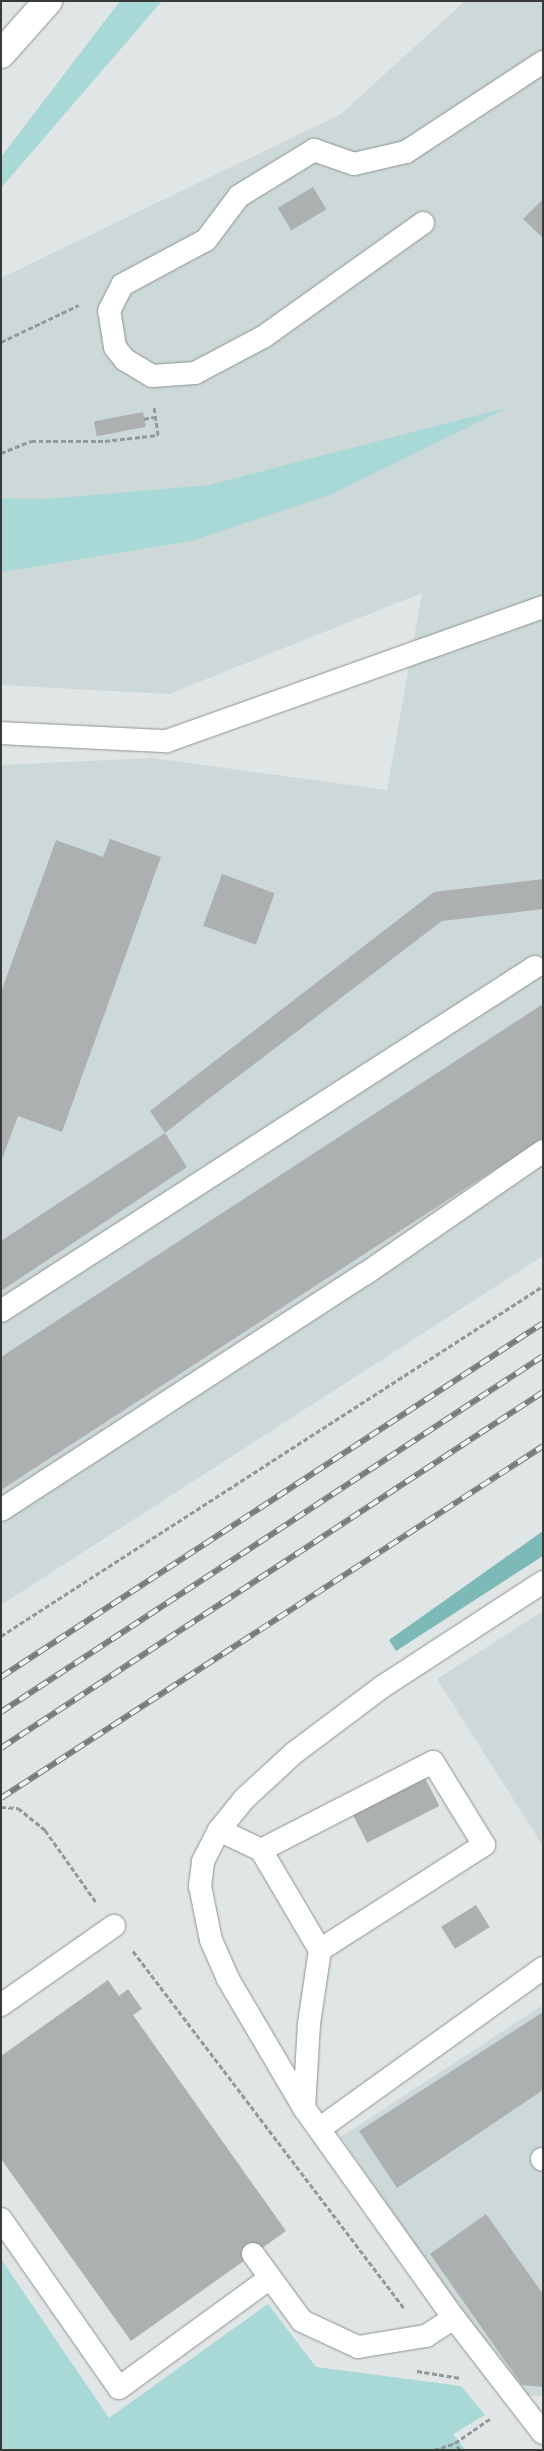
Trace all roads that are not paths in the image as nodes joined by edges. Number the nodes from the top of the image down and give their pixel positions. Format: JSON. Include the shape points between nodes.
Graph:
{"nodes":[{"id":1,"x":46,"y":2,"type":"edge"},
{"id":2,"x":5,"y":41,"type":"edge"},
{"id":3,"x":543,"y":62,"type":"edge"},
{"id":4,"x":423,"y":223,"type":"dead end"},
{"id":5,"x":543,"y":607,"type":"edge"},
{"id":6,"x":1,"y":733,"type":"edge"},
{"id":7,"x":535,"y":967,"type":"dead end"},
{"id":8,"x":543,"y":1151,"type":"edge"},
{"id":9,"x":1,"y":1312,"type":"edge"},
{"id":10,"x":1,"y":1510,"type":"edge"},
{"id":11,"x":543,"y":1582,"type":"edge"},
{"id":12,"x":218,"y":1830,"type":"junction"},
{"id":13,"x":261,"y":1850,"type":"junction"},
{"id":14,"x":114,"y":1926,"type":"road end"},
{"id":15,"x":320,"y":1950,"type":"junction"},
{"id":16,"x":543,"y":1968,"type":"edge"},
{"id":17,"x":1,"y":2005,"type":"edge"},
{"id":18,"x":304,"y":2108,"type":"junction"},
{"id":19,"x":319,"y":2129,"type":"junction"},
{"id":20,"x":1,"y":2219,"type":"edge"},
{"id":21,"x":253,"y":2254,"type":"dead end"},
{"id":22,"x":270,"y":2278,"type":"junction"},
{"id":23,"x":454,"y":2318,"type":"junction"},
{"id":24,"x":543,"y":2433,"type":"edge"}],
"edges":[{"from":1,"to":2,"type":"main road"},
{"from":3,"to":4,"type":"lane","via":[[406,152],[354,164],[314,150],[239,196],[206,240],[122,285],[110,312],[115,347],[125,360],[152,376],[195,373],[263,337]]},
{"from":5,"to":6,"type":"lane","via":[[167,741]]},
{"from":7,"to":9,"type":"lane"},
{"from":8,"to":10,"type":"lane","via":[[365,1274]]},
{"from":11,"to":12,"type":"lane","via":[[382,1687],[301,1748],[245,1798]]},
{"from":12,"to":13,"type":"lane"},
{"from":12,"to":18,"type":"lane","via":[[203,1862],[200,1886],[211,1940],[228,1978]]},
{"from":13,"to":15,"type":"lane"},
{"from":13,"to":15,"type":"lane","via":[[433,1762],[484,1846]]},
{"from":14,"to":17,"type":"lane"},
{"from":15,"to":18,"type":"lane","via":[[309,2024]]},
{"from":16,"to":19,"type":"lane"},
{"from":18,"to":19,"type":"lane"},
{"from":19,"to":23,"type":"lane"},
{"from":20,"to":22,"type":"lane","via":[[119,2388]]},
{"from":21,"to":22,"type":"lane"},
{"from":22,"to":23,"type":"lane","via":[[302,2321],[358,2347],[426,2336]]},
{"from":23,"to":24,"type":"lane"}]}
